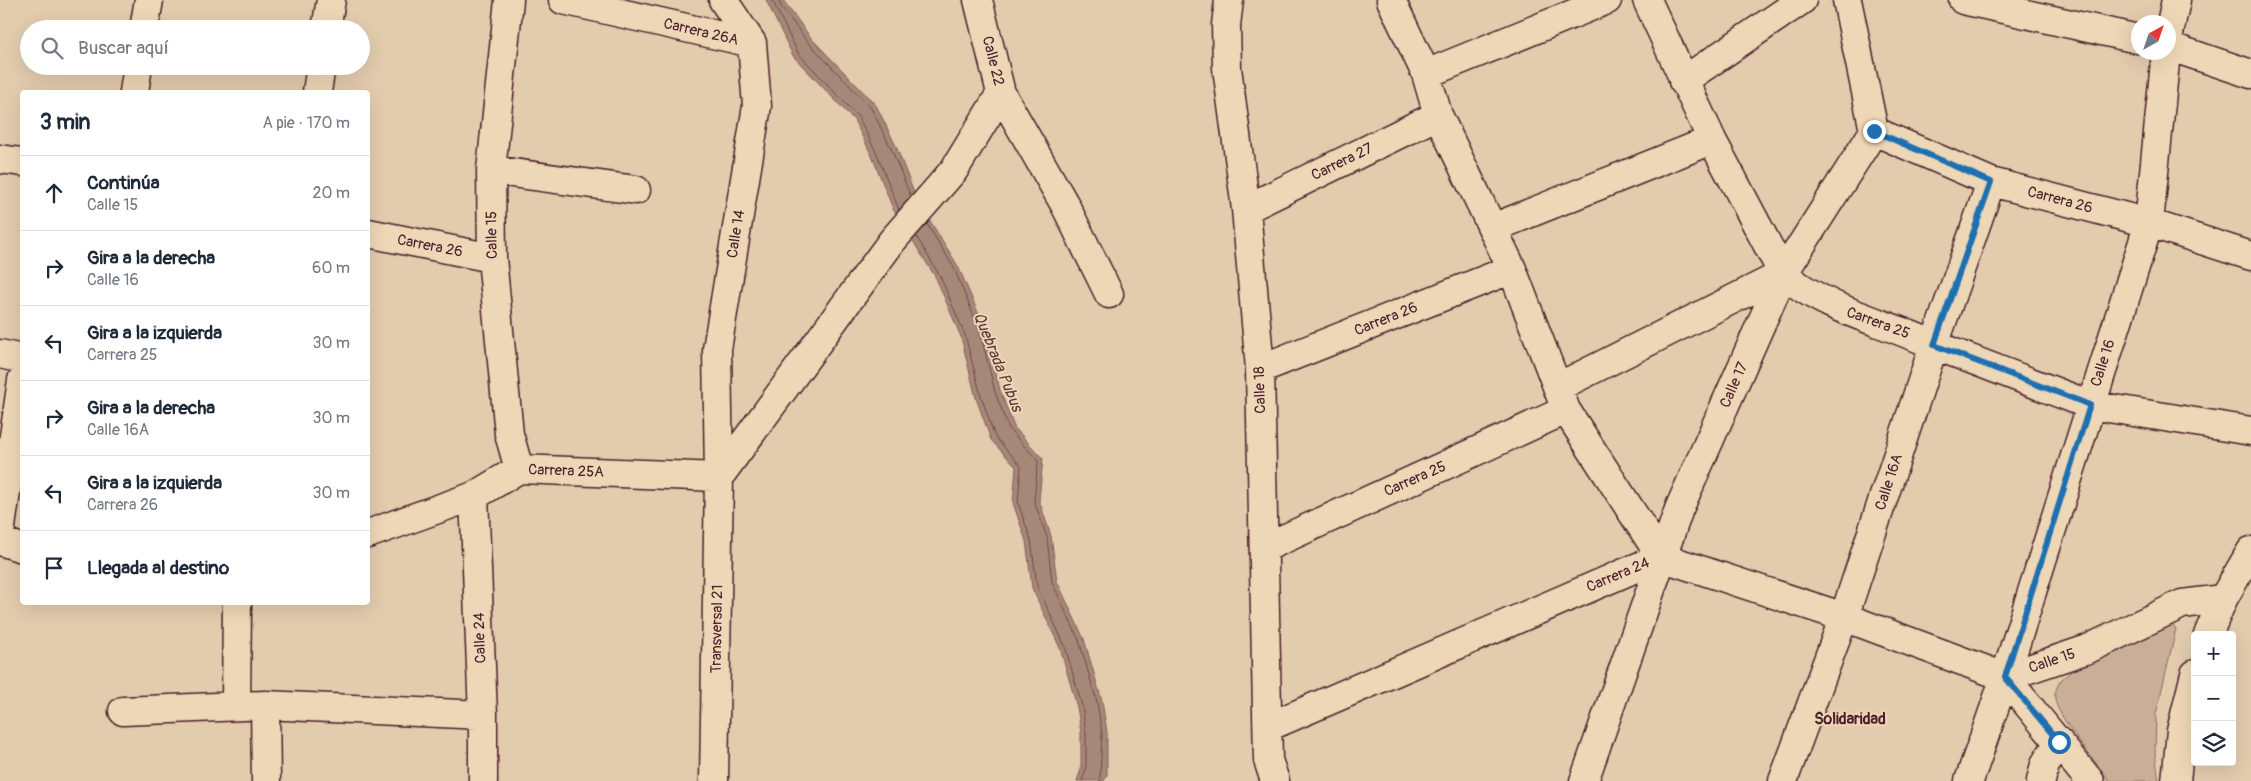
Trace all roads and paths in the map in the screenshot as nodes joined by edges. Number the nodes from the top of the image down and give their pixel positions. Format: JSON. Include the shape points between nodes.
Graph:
{"nodes":[{"id":1,"x":149,"y":0,"type":"edge"},
{"id":2,"x":331,"y":0,"type":"edge"},
{"id":3,"x":510,"y":0,"type":"edge"},
{"id":4,"x":563,"y":0,"type":"edge"},
{"id":5,"x":723,"y":0,"type":"edge"},
{"id":6,"x":978,"y":0,"type":"edge"},
{"id":7,"x":1229,"y":0,"type":"edge"},
{"id":8,"x":1391,"y":0,"type":"edge"},
{"id":9,"x":1606,"y":0,"type":"edge"},
{"id":10,"x":1647,"y":0,"type":"edge"},
{"id":11,"x":1802,"y":0,"type":"edge"},
{"id":12,"x":1847,"y":0,"type":"edge"},
{"id":13,"x":1964,"y":0,"type":"edge"},
{"id":14,"x":2176,"y":0,"type":"edge"},
{"id":15,"x":2173,"y":15,"type":"edge"},
{"id":16,"x":146,"y":20,"type":"edge"},
{"id":17,"x":328,"y":20,"type":"edge"},
{"id":18,"x":2131,"y":37,"type":"edge"},
{"id":19,"x":752,"y":43,"type":"junction"},
{"id":20,"x":2176,"y":49,"type":"edge"},
{"id":21,"x":2165,"y":60,"type":"edge"},
{"id":22,"x":1426,"y":74,"type":"junction"},
{"id":23,"x":2251,"y":74,"type":"edge"},
{"id":24,"x":137,"y":75,"type":"edge"},
{"id":25,"x":320,"y":75,"type":"edge"},
{"id":26,"x":1683,"y":81,"type":"junction"},
{"id":27,"x":134,"y":90,"type":"edge"},
{"id":28,"x":317,"y":90,"type":"edge"},
{"id":29,"x":1001,"y":93,"type":"junction"},
{"id":30,"x":1438,"y":115,"type":"junction"},
{"id":31,"x":1874,"y":131,"type":"junction"},
{"id":32,"x":1712,"y":140,"type":"junction"},
{"id":33,"x":0,"y":159,"type":"edge"},
{"id":34,"x":20,"y":162,"type":"edge"},
{"id":35,"x":491,"y":170,"type":"junction"},
{"id":36,"x":1991,"y":182,"type":"junction"},
{"id":37,"x":636,"y":190,"type":"dead end"},
{"id":38,"x":1246,"y":209,"type":"junction"},
{"id":39,"x":2149,"y":223,"type":"junction"},
{"id":40,"x":1493,"y":228,"type":"junction"},
{"id":41,"x":370,"y":233,"type":"edge"},
{"id":42,"x":2251,"y":256,"type":"edge"},
{"id":43,"x":492,"y":258,"type":"junction"},
{"id":44,"x":1512,"y":268,"type":"junction"},
{"id":45,"x":1782,"y":274,"type":"junction"},
{"id":46,"x":1109,"y":294,"type":"dead end"},
{"id":47,"x":1934,"y":345,"type":"junction"},
{"id":48,"x":0,"y":354,"type":"edge"},
{"id":49,"x":20,"y":359,"type":"edge"},
{"id":50,"x":1260,"y":369,"type":"junction"},
{"id":51,"x":20,"y":394,"type":"edge"},
{"id":52,"x":1562,"y":399,"type":"junction"},
{"id":53,"x":2090,"y":405,"type":"junction"},
{"id":54,"x":2251,"y":431,"type":"edge"},
{"id":55,"x":519,"y":469,"type":"junction"},
{"id":56,"x":719,"y":477,"type":"junction"},
{"id":57,"x":474,"y":496,"type":"junction"},
{"id":58,"x":370,"y":533,"type":"edge"},
{"id":59,"x":0,"y":534,"type":"edge"},
{"id":60,"x":0,"y":541,"type":"edge"},
{"id":61,"x":20,"y":547,"type":"edge"},
{"id":62,"x":1264,"y":548,"type":"junction"},
{"id":63,"x":2251,"y":551,"type":"edge"},
{"id":64,"x":1661,"y":557,"type":"junction"},
{"id":65,"x":2223,"y":599,"type":"junction"},
{"id":66,"x":237,"y":605,"type":"edge"},
{"id":67,"x":1844,"y":617,"type":"junction"},
{"id":68,"x":2210,"y":631,"type":"edge"},
{"id":69,"x":2195,"y":676,"type":"edge"},
{"id":70,"x":2005,"y":677,"type":"junction"},
{"id":71,"x":265,"y":705,"type":"junction"},
{"id":72,"x":236,"y":706,"type":"junction"},
{"id":73,"x":123,"y":711,"type":"dead end"},
{"id":74,"x":483,"y":715,"type":"junction"},
{"id":75,"x":1268,"y":727,"type":"junction"},
{"id":76,"x":2059,"y":742,"type":"junction"},
{"id":77,"x":266,"y":781,"type":"edge"},
{"id":78,"x":483,"y":781,"type":"edge"},
{"id":79,"x":714,"y":781,"type":"edge"},
{"id":80,"x":1275,"y":781,"type":"edge"},
{"id":81,"x":1584,"y":781,"type":"edge"},
{"id":82,"x":1783,"y":781,"type":"edge"},
{"id":83,"x":1969,"y":781,"type":"edge"},
{"id":84,"x":2041,"y":781,"type":"edge"},
{"id":85,"x":2090,"y":781,"type":"edge"},
{"id":86,"x":2176,"y":781,"type":"edge"}],
"edges":[{"from":1,"to":16,"type":"street"},
{"from":2,"to":17,"type":"street"},
{"from":3,"to":35,"type":"street","name":"Calle 15"},
{"from":4,"to":19,"type":"street","name":"Carrera 26A"},
{"from":5,"to":19,"type":"street","name":"Calle 14"},
{"from":6,"to":29,"type":"street","name":"Calle 22"},
{"from":7,"to":38,"type":"street","name":"Calle 18","via":[[1227,68]]},
{"from":8,"to":22,"type":"street"},
{"from":9,"to":22,"type":"street"},
{"from":10,"to":26,"type":"street"},
{"from":11,"to":26,"type":"street"},
{"from":12,"to":31,"type":"street"},
{"from":13,"to":18,"type":"street"},
{"from":14,"to":15,"type":"street"},
{"from":19,"to":56,"type":"street","name":"Calle 14","via":[[757,106],[717,349]]},
{"from":20,"to":23,"type":"street"},
{"from":21,"to":39,"type":"street","name":"Calle 16"},
{"from":22,"to":30,"type":"street"},
{"from":24,"to":27,"type":"street"},
{"from":25,"to":28,"type":"street"},
{"from":26,"to":32,"type":"street"},
{"from":29,"to":46,"type":"street","via":[[1065,205]]},
{"from":29,"to":56,"type":"street","name":"Calle 22","via":[[954,170],[892,241]]},
{"from":30,"to":38,"type":"street","name":"Carrera 27"},
{"from":30,"to":40,"type":"street"},
{"from":31,"to":36,"type":"street","name":"Carrera 26"},
{"from":31,"to":45,"type":"street","name":"Calle 17"},
{"from":32,"to":40,"type":"street"},
{"from":32,"to":45,"type":"street"},
{"from":33,"to":34,"type":"street"},
{"from":35,"to":37,"type":"street"},
{"from":35,"to":43,"type":"street","name":"Calle 15"},
{"from":36,"to":39,"type":"street","name":"Carrera 26"},
{"from":36,"to":47,"type":"street","name":"Calle 16A"},
{"from":38,"to":50,"type":"street","name":"Calle 18"},
{"from":39,"to":42,"type":"street","name":"Carrera 26"},
{"from":39,"to":53,"type":"street","name":"Calle 16"},
{"from":40,"to":44,"type":"street"},
{"from":41,"to":43,"type":"street","name":"Carrera 26"},
{"from":43,"to":55,"type":"street","name":"Calle 15","via":[[509,434]]},
{"from":44,"to":50,"type":"street","name":"Carrera 26"},
{"from":44,"to":52,"type":"street"},
{"from":45,"to":47,"type":"street","name":"Carrera 25","via":[[1802,290],[1854,316]]},
{"from":45,"to":52,"type":"street","name":"Carrera 25"},
{"from":45,"to":64,"type":"street","name":"Calle 17"},
{"from":47,"to":53,"type":"street","name":"Carrera 25"},
{"from":47,"to":67,"type":"street","name":"Calle 16A"},
{"from":48,"to":49,"type":"street"},
{"from":50,"to":62,"type":"street","name":"Calle 18"},
{"from":51,"to":59,"type":"street"},
{"from":52,"to":62,"type":"street","name":"Carrera 25"},
{"from":52,"to":64,"type":"street"},
{"from":53,"to":54,"type":"street","name":"Carrera 25"},
{"from":53,"to":70,"type":"street","name":"Calle 16"},
{"from":55,"to":56,"type":"street","name":"Carrera 25A"},
{"from":55,"to":57,"type":"street","name":"Carrera 25A"},
{"from":56,"to":79,"type":"street","name":"Transversal 21"},
{"from":57,"to":58,"type":"street","name":"Carrera 25A"},
{"from":57,"to":74,"type":"street","name":"Calle 24"},
{"from":60,"to":61,"type":"street"},
{"from":62,"to":75,"type":"street","name":"Calle 18"},
{"from":63,"to":65,"type":"street"},
{"from":64,"to":67,"type":"street","name":"Carrera 24"},
{"from":64,"to":75,"type":"street","name":"Carrera 24"},
{"from":64,"to":81,"type":"street","name":"Calle 17"},
{"from":65,"to":68,"type":"street"},
{"from":65,"to":70,"type":"street","name":"Calle 15","via":[[2182,604],[2088,649]]},
{"from":66,"to":72,"type":"street"},
{"from":67,"to":70,"type":"street","name":"Carrera 24"},
{"from":67,"to":82,"type":"street","name":"Calle 16A"},
{"from":69,"to":86,"type":"street","via":[[2181,731]]},
{"from":70,"to":76,"type":"street","name":"Calle 15"},
{"from":70,"to":83,"type":"street","name":"Calle 16"},
{"from":71,"to":72,"type":"street"},
{"from":71,"to":74,"type":"street"},
{"from":71,"to":77,"type":"street"},
{"from":72,"to":73,"type":"street"},
{"from":74,"to":78,"type":"street","name":"Calle 24"},
{"from":75,"to":80,"type":"street","name":"Calle 18","via":[[1268,760]]},
{"from":76,"to":84,"type":"street","via":[[2045,764]]},
{"from":76,"to":85,"type":"street","name":"Calle 15"}]}
